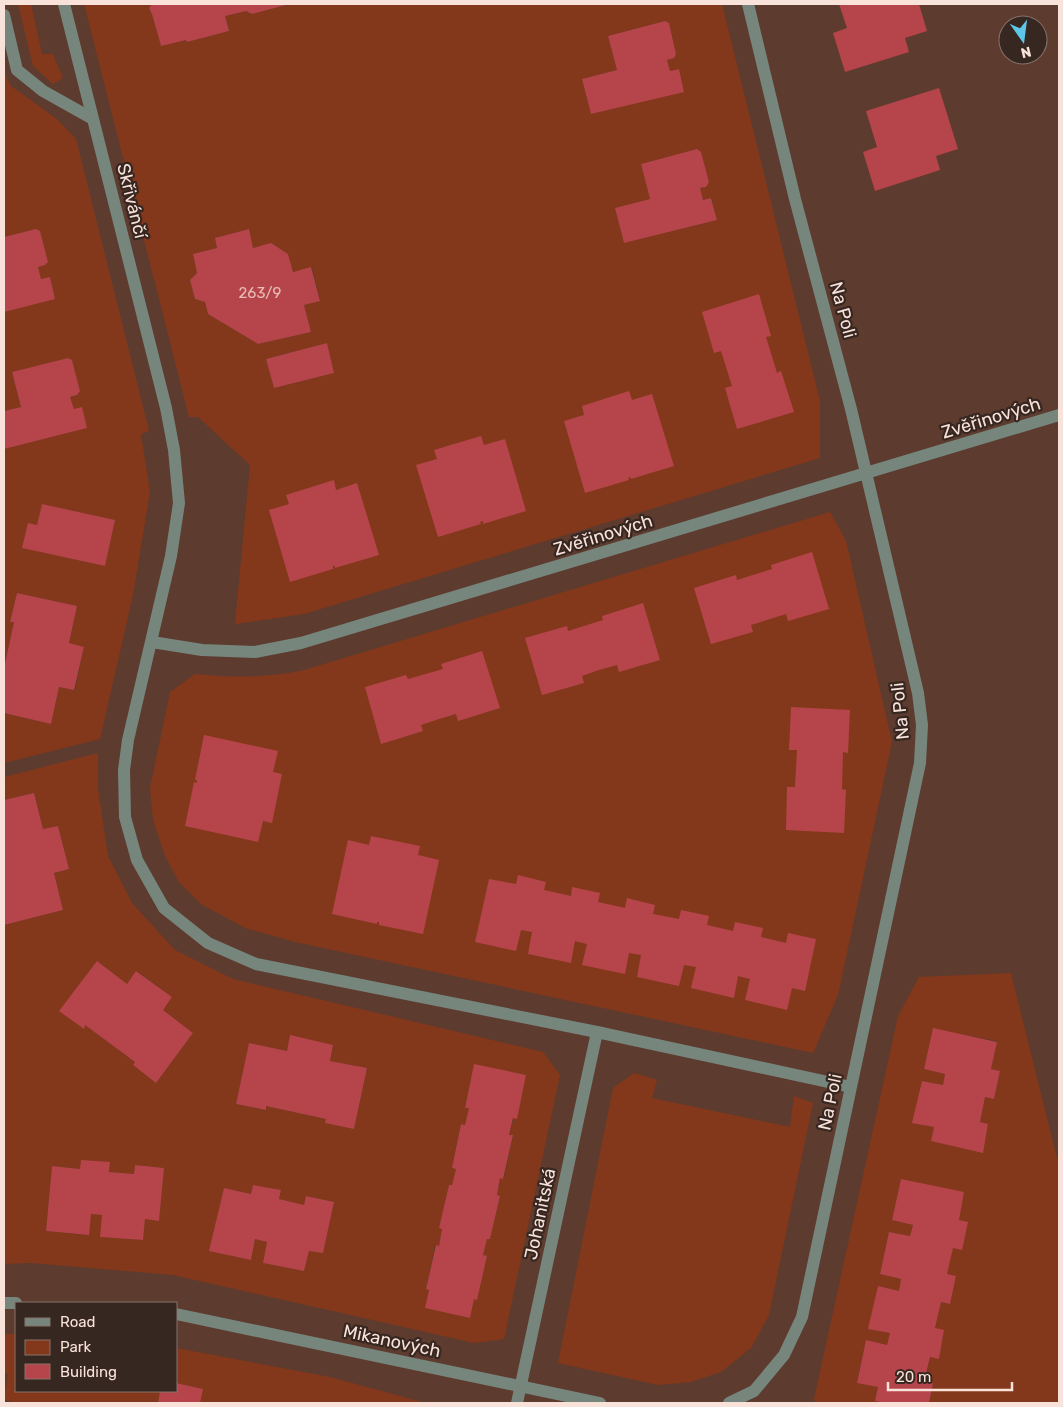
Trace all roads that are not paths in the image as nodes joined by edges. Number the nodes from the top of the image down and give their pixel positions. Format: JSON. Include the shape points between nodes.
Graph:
{"nodes":[{"id":1,"x":64,"y":4,"type":"edge"},
{"id":2,"x":748,"y":4,"type":"edge"},
{"id":3,"x":4,"y":15,"type":"edge"},
{"id":4,"x":93,"y":120,"type":"junction"},
{"id":5,"x":1059,"y":415,"type":"edge"},
{"id":6,"x":867,"y":474,"type":"junction"},
{"id":7,"x":152,"y":642,"type":"junction"},
{"id":8,"x":597,"y":1032,"type":"junction"},
{"id":9,"x":851,"y":1087,"type":"junction"},
{"id":10,"x":178,"y":1314,"type":"edge"},
{"id":11,"x":522,"y":1386,"type":"junction"},
{"id":12,"x":738,"y":1401,"type":"edge"},
{"id":13,"x":517,"y":1403,"type":"edge"},
{"id":14,"x":600,"y":1403,"type":"edge"}],
"edges":[{"from":1,"to":4,"type":"street","name":"Skřivánčí"},
{"from":2,"to":6,"type":"street","name":"Na Poli"},
{"from":3,"to":4,"type":"street","via":[[17,70],[43,91]]},
{"from":4,"to":7,"type":"street","name":"Skřivánčí","via":[[174,450],[179,503]]},
{"from":5,"to":6,"type":"street","name":"Zvěřinových"},
{"from":6,"to":7,"type":"street","name":"Zvěřinových","via":[[301,644],[255,652],[202,650]]},
{"from":6,"to":9,"type":"street","name":"Na Poli","via":[[918,693],[922,726],[920,763]]},
{"from":7,"to":8,"type":"street","name":"Skřivánčí","via":[[128,740],[124,770],[125,817],[137,860],[164,908],[208,943],[256,964]]},
{"from":8,"to":9,"type":"street","name":"Skřivánčí"},
{"from":8,"to":11,"type":"street","name":"Johanitská"},
{"from":9,"to":12,"type":"street","name":"Na Poli","via":[[802,1317],[784,1356],[754,1391]]},
{"from":10,"to":11,"type":"street","name":"Mikanových"},
{"from":11,"to":13,"type":"street","name":"Johanitská"},
{"from":11,"to":14,"type":"street","name":"Mikanových"}]}
